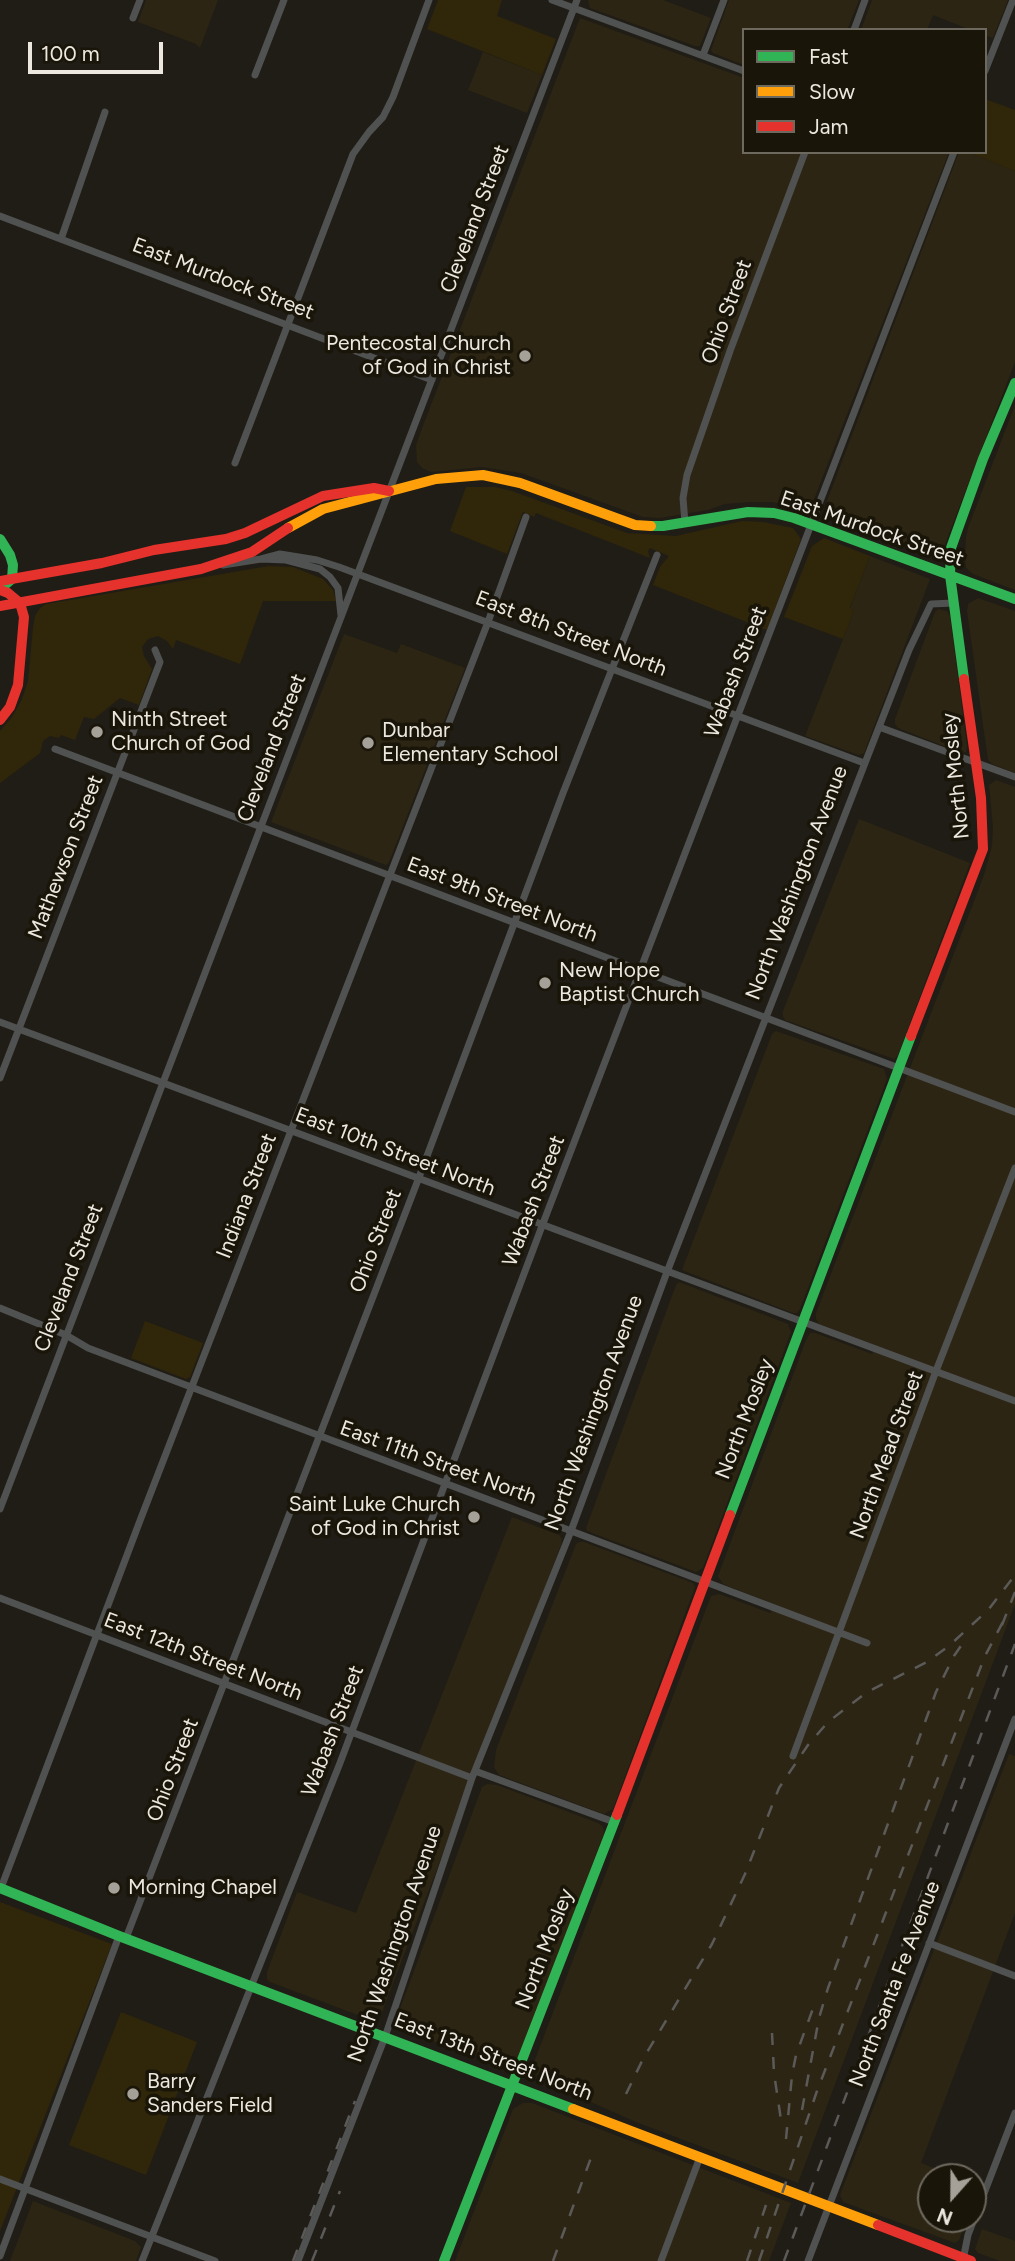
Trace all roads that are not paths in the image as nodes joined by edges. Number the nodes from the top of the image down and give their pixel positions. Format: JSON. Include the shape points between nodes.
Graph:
{"nodes":[{"id":1,"x":140,"y":0,"type":"edge"},
{"id":2,"x":284,"y":0,"type":"edge"},
{"id":3,"x":429,"y":0,"type":"edge"},
{"id":4,"x":552,"y":0,"type":"edge"},
{"id":5,"x":724,"y":0,"type":"edge"},
{"id":6,"x":866,"y":0,"type":"edge"},
{"id":7,"x":1013,"y":0,"type":"edge"},
{"id":8,"x":575,"y":4,"type":"edge"},
{"id":9,"x":133,"y":18,"type":"dead end"},
{"id":10,"x":854,"y":28,"type":"edge"},
{"id":11,"x":703,"y":55,"type":"junction"},
{"id":12,"x":987,"y":66,"type":"edge"},
{"id":13,"x":742,"y":70,"type":"edge"},
{"id":14,"x":255,"y":75,"type":"dead end"},
{"id":15,"x":105,"y":112,"type":"dead end"},
{"id":16,"x":805,"y":154,"type":"edge"},
{"id":17,"x":953,"y":154,"type":"edge"},
{"id":18,"x":0,"y":216,"type":"edge"},
{"id":19,"x":61,"y":239,"type":"junction"},
{"id":20,"x":288,"y":324,"type":"junction"},
{"id":21,"x":432,"y":380,"type":"junction"},
{"id":22,"x":1015,"y":383,"type":"edge"},
{"id":23,"x":235,"y":463,"type":"dead end"},
{"id":24,"x":389,"y":491,"type":"junction"},
{"id":25,"x":526,"y":517,"type":"dead end"},
{"id":26,"x":685,"y":523,"type":"junction"},
{"id":27,"x":811,"y":524,"type":"junction"},
{"id":28,"x":0,"y":539,"type":"edge"},
{"id":29,"x":657,"y":555,"type":"dead end"},
{"id":30,"x":261,"y":559,"type":"junction"},
{"id":31,"x":201,"y":569,"type":"junction"},
{"id":32,"x":358,"y":574,"type":"junction"},
{"id":33,"x":950,"y":575,"type":"junction"},
{"id":34,"x":12,"y":579,"type":"junction"},
{"id":35,"x":0,"y":581,"type":"edge"},
{"id":36,"x":0,"y":589,"type":"edge"},
{"id":37,"x":1015,"y":599,"type":"edge"},
{"id":38,"x":20,"y":603,"type":"junction"},
{"id":39,"x":954,"y":603,"type":"junction"},
{"id":40,"x":0,"y":606,"type":"edge"},
{"id":41,"x":341,"y":618,"type":"junction"},
{"id":42,"x":488,"y":622,"type":"junction"},
{"id":43,"x":155,"y":650,"type":"dead end"},
{"id":44,"x":611,"y":670,"type":"junction"},
{"id":45,"x":738,"y":717,"type":"junction"},
{"id":46,"x":0,"y":720,"type":"edge"},
{"id":47,"x":879,"y":727,"type":"junction"},
{"id":48,"x":55,"y":749,"type":"dead end"},
{"id":49,"x":976,"y":762,"type":"junction"},
{"id":50,"x":864,"y":763,"type":"junction"},
{"id":51,"x":117,"y":773,"type":"junction"},
{"id":52,"x":1015,"y":777,"type":"edge"},
{"id":53,"x":260,"y":827,"type":"junction"},
{"id":54,"x":389,"y":876,"type":"junction"},
{"id":55,"x":514,"y":923,"type":"junction"},
{"id":56,"x":641,"y":971,"type":"junction"},
{"id":57,"x":766,"y":1018,"type":"junction"},
{"id":58,"x":0,"y":1022,"type":"edge"},
{"id":59,"x":18,"y":1029,"type":"junction"},
{"id":60,"x":898,"y":1069,"type":"junction"},
{"id":61,"x":0,"y":1078,"type":"edge"},
{"id":62,"x":162,"y":1084,"type":"junction"},
{"id":63,"x":1015,"y":1112,"type":"edge"},
{"id":64,"x":290,"y":1132,"type":"junction"},
{"id":65,"x":1015,"y":1168,"type":"edge"},
{"id":66,"x":418,"y":1180,"type":"junction"},
{"id":67,"x":542,"y":1226,"type":"junction"},
{"id":68,"x":667,"y":1272,"type":"junction"},
{"id":69,"x":0,"y":1308,"type":"edge"},
{"id":70,"x":802,"y":1322,"type":"junction"},
{"id":71,"x":66,"y":1335,"type":"junction"},
{"id":72,"x":936,"y":1371,"type":"junction"},
{"id":73,"x":191,"y":1388,"type":"junction"},
{"id":74,"x":1015,"y":1401,"type":"edge"},
{"id":75,"x":319,"y":1437,"type":"junction"},
{"id":76,"x":446,"y":1484,"type":"junction"},
{"id":77,"x":0,"y":1510,"type":"edge"},
{"id":78,"x":571,"y":1531,"type":"junction"},
{"id":79,"x":704,"y":1581,"type":"junction"},
{"id":80,"x":0,"y":1598,"type":"edge"},
{"id":81,"x":840,"y":1632,"type":"junction"},
{"id":82,"x":97,"y":1635,"type":"junction"},
{"id":83,"x":867,"y":1643,"type":"dead end"},
{"id":84,"x":225,"y":1684,"type":"junction"},
{"id":85,"x":1015,"y":1719,"type":"edge"},
{"id":86,"x":352,"y":1732,"type":"junction"},
{"id":87,"x":793,"y":1756,"type":"dead end"},
{"id":88,"x":473,"y":1774,"type":"junction"},
{"id":89,"x":614,"y":1822,"type":"junction"},
{"id":90,"x":1,"y":1888,"type":"edge"},
{"id":91,"x":122,"y":1937,"type":"junction"},
{"id":92,"x":929,"y":1943,"type":"junction"},
{"id":93,"x":1015,"y":1976,"type":"edge"},
{"id":94,"x":252,"y":1986,"type":"junction"},
{"id":95,"x":385,"y":2037,"type":"junction"},
{"id":96,"x":513,"y":2086,"type":"junction"},
{"id":97,"x":1015,"y":2113,"type":"edge"},
{"id":98,"x":701,"y":2157,"type":"junction"},
{"id":99,"x":0,"y":2179,"type":"edge"},
{"id":100,"x":26,"y":2189,"type":"junction"},
{"id":101,"x":829,"y":2206,"type":"junction"},
{"id":102,"x":151,"y":2237,"type":"junction"},
{"id":103,"x":0,"y":2256,"type":"edge"},
{"id":104,"x":966,"y":2260,"type":"edge"},
{"id":105,"x":142,"y":2261,"type":"edge"},
{"id":106,"x":215,"y":2261,"type":"edge"},
{"id":107,"x":298,"y":2261,"type":"edge"},
{"id":108,"x":444,"y":2261,"type":"edge"},
{"id":109,"x":661,"y":2261,"type":"edge"},
{"id":110,"x":808,"y":2261,"type":"edge"}],
"edges":[{"from":1,"to":9,"type":"street"},
{"from":2,"to":14,"type":"street"},
{"from":3,"to":20,"type":"street","via":[[388,107],[354,154]]},
{"from":4,"to":8,"type":"street"},
{"from":5,"to":11,"type":"street"},
{"from":6,"to":10,"type":"street"},
{"from":7,"to":12,"type":"street"},
{"from":8,"to":11,"type":"street"},
{"from":8,"to":21,"type":"street","name":"Cleveland Street"},
{"from":11,"to":13,"type":"street"},
{"from":15,"to":19,"type":"street"},
{"from":16,"to":26,"type":"street","name":"Ohio Street","via":[[684,485]]},
{"from":17,"to":27,"type":"street","name":"Wabash Street"},
{"from":18,"to":19,"type":"street","name":"East Murdock Street"},
{"from":19,"to":20,"type":"street","name":"East Murdock Street"},
{"from":20,"to":21,"type":"street","name":"East Murdock Street"},
{"from":20,"to":23,"type":"street"},
{"from":21,"to":24,"type":"street","name":"Cleveland Street"},
{"from":22,"to":33,"type":"main road","via":[[951,548]]},
{"from":24,"to":26,"type":"main road","name":"East Murdock Street","via":[[436,479],[483,475],[520,483],[635,525]]},
{"from":24,"to":31,"type":"main road","name":"East Murdock Street","via":[[323,509],[252,552]]},
{"from":24,"to":32,"type":"street","name":"Cleveland Street"},
{"from":24,"to":34,"type":"main road","name":"East Murdock Street","via":[[374,488],[323,496],[235,536]]},
{"from":25,"to":42,"type":"street","name":"Indiana Street"},
{"from":26,"to":27,"type":"main road","name":"East Murdock Street","via":[[758,512]]},
{"from":27,"to":33,"type":"main road","name":"East Murdock Street"},
{"from":27,"to":45,"type":"street","name":"Wabash Street"},
{"from":28,"to":34,"type":"main road","via":[[13,565]]},
{"from":29,"to":44,"type":"street","name":"Ohio Street"},
{"from":30,"to":31,"type":"street","name":"East 8th Street North"},
{"from":30,"to":32,"type":"street","name":"East 8th Street North","via":[[280,554]]},
{"from":30,"to":41,"type":"street","name":"East 8th Street North","via":[[320,569],[338,588]]},
{"from":31,"to":38,"type":"main road","name":"East 8th Street North"},
{"from":32,"to":41,"type":"street","name":"Cleveland Street"},
{"from":32,"to":42,"type":"street","name":"East 8th Street North"},
{"from":33,"to":37,"type":"main road","name":"East Murdock Street"},
{"from":33,"to":39,"type":"main road","name":"North Mosley"},
{"from":34,"to":35,"type":"main road"},
{"from":34,"to":36,"type":"main road"},
{"from":36,"to":38,"type":"main road"},
{"from":38,"to":40,"type":"main road","name":"East 8th Street North"},
{"from":38,"to":46,"type":"main road","via":[[24,617],[18,685]]},
{"from":39,"to":47,"type":"street","name":"North Washington Avenue","via":[[931,604]]},
{"from":39,"to":49,"type":"main road","name":"North Mosley"},
{"from":41,"to":53,"type":"street","name":"Cleveland Street"},
{"from":42,"to":44,"type":"street","name":"East 8th Street North"},
{"from":42,"to":54,"type":"street","name":"Indiana Street"},
{"from":43,"to":51,"type":"street","name":"Mathewson Street","via":[[160,662]]},
{"from":44,"to":45,"type":"street","name":"East 8th Street North"},
{"from":44,"to":55,"type":"street","name":"Ohio Street"},
{"from":45,"to":50,"type":"street","name":"East 8th Street North"},
{"from":45,"to":56,"type":"street","name":"Wabash Street"},
{"from":47,"to":49,"type":"street"},
{"from":47,"to":50,"type":"street","name":"North Washington Avenue"},
{"from":48,"to":51,"type":"street","name":"East 9th Street North"},
{"from":49,"to":52,"type":"street"},
{"from":49,"to":60,"type":"main road","name":"North Mosley","via":[[983,849]]},
{"from":50,"to":57,"type":"street","name":"North Washington Avenue"},
{"from":51,"to":53,"type":"street","name":"East 9th Street North"},
{"from":51,"to":59,"type":"street","name":"Mathewson Street"},
{"from":53,"to":54,"type":"street","name":"East 9th Street North"},
{"from":53,"to":62,"type":"street","name":"Cleveland Street"},
{"from":54,"to":55,"type":"street","name":"East 9th Street North"},
{"from":54,"to":64,"type":"street","name":"Indiana Street"},
{"from":55,"to":56,"type":"street","name":"East 9th Street North"},
{"from":55,"to":66,"type":"street","name":"Ohio Street"},
{"from":56,"to":57,"type":"street","name":"East 9th Street North"},
{"from":56,"to":67,"type":"street","name":"Wabash Street"},
{"from":57,"to":60,"type":"street","name":"East 9th Street North"},
{"from":57,"to":68,"type":"street","name":"North Washington Avenue"},
{"from":58,"to":59,"type":"street","name":"East 10th Street North"},
{"from":59,"to":61,"type":"street","name":"Mathewson Street"},
{"from":59,"to":62,"type":"street","name":"East 10th Street North"},
{"from":60,"to":63,"type":"street","name":"East 9th Street North"},
{"from":60,"to":70,"type":"main road","name":"North Mosley"},
{"from":62,"to":64,"type":"street","name":"East 10th Street North"},
{"from":62,"to":71,"type":"street","name":"Cleveland Street"},
{"from":64,"to":66,"type":"street","name":"East 10th Street North"},
{"from":64,"to":73,"type":"street","name":"Indiana Street"},
{"from":65,"to":72,"type":"street","name":"North Mead Street"},
{"from":66,"to":67,"type":"street","name":"East 10th Street North"},
{"from":66,"to":75,"type":"street","name":"Ohio Street"},
{"from":67,"to":68,"type":"street","name":"East 10th Street North"},
{"from":67,"to":76,"type":"street","name":"Wabash Street"},
{"from":68,"to":70,"type":"street","name":"East 10th Street North"},
{"from":68,"to":78,"type":"street","name":"North Washington Avenue"},
{"from":69,"to":71,"type":"street","name":"East 11th Street North"},
{"from":70,"to":72,"type":"street","name":"East 10th Street North"},
{"from":70,"to":79,"type":"main road","name":"North Mosley"},
{"from":71,"to":73,"type":"street","name":"East 11th Street North"},
{"from":71,"to":77,"type":"street","name":"Cleveland Street"},
{"from":72,"to":74,"type":"street","name":"East 10th Street North"},
{"from":72,"to":81,"type":"street","name":"North Mead Street"},
{"from":73,"to":75,"type":"street","name":"East 11th Street North"},
{"from":73,"to":82,"type":"street","name":"Indiana Street"},
{"from":75,"to":76,"type":"street","name":"East 11th Street North"},
{"from":75,"to":84,"type":"street","name":"Ohio Street"},
{"from":76,"to":78,"type":"street","name":"East 11th Street North"},
{"from":76,"to":86,"type":"street","name":"Wabash Street"},
{"from":78,"to":79,"type":"street","name":"East 11th Street North"},
{"from":78,"to":88,"type":"street","name":"North Washington Avenue"},
{"from":79,"to":81,"type":"street","name":"East 11th Street North"},
{"from":79,"to":89,"type":"main road","name":"North Mosley"},
{"from":80,"to":82,"type":"street","name":"East 12th Street North"},
{"from":81,"to":83,"type":"street","name":"East 11th Street North"},
{"from":81,"to":87,"type":"street","name":"North Mead Street"},
{"from":82,"to":84,"type":"street","name":"East 12th Street North"},
{"from":82,"to":90,"type":"street","name":"Indiana Street"},
{"from":84,"to":86,"type":"street","name":"East 12th Street North"},
{"from":84,"to":91,"type":"street","name":"Ohio Street"},
{"from":85,"to":92,"type":"street","name":"North Santa Fe Avenue"},
{"from":86,"to":88,"type":"street","name":"East 12th Street North"},
{"from":86,"to":94,"type":"street","name":"Wabash Street"},
{"from":88,"to":89,"type":"street","name":"East 12th Street North"},
{"from":88,"to":95,"type":"street","name":"North Washington Avenue"},
{"from":89,"to":96,"type":"main road","name":"North Mosley"},
{"from":90,"to":91,"type":"main road","name":"East 13th Street North"},
{"from":91,"to":94,"type":"main road","name":"East 13th Street North"},
{"from":91,"to":100,"type":"street","name":"Ohio Street"},
{"from":92,"to":93,"type":"street"},
{"from":92,"to":101,"type":"street","name":"North Santa Fe Avenue"},
{"from":94,"to":95,"type":"main road","name":"East 13th Street North"},
{"from":94,"to":102,"type":"street","name":"Wabash Street"},
{"from":95,"to":96,"type":"main road","name":"East 13th Street North"},
{"from":95,"to":107,"type":"street","name":"North Washington Avenue"},
{"from":96,"to":98,"type":"main road","name":"East 13th Street North"},
{"from":96,"to":108,"type":"main road","name":"North Mosley"},
{"from":97,"to":104,"type":"street","via":[[968,2235]]},
{"from":98,"to":101,"type":"main road","name":"East 13th Street North"},
{"from":98,"to":109,"type":"street"},
{"from":99,"to":100,"type":"street"},
{"from":100,"to":102,"type":"street"},
{"from":100,"to":103,"type":"street","name":"Ohio Street"},
{"from":101,"to":104,"type":"main road","name":"East 13th Street North"},
{"from":101,"to":110,"type":"street","name":"North Santa Fe Avenue"},
{"from":102,"to":105,"type":"street","name":"Wabash Street"},
{"from":102,"to":106,"type":"street"}]}
